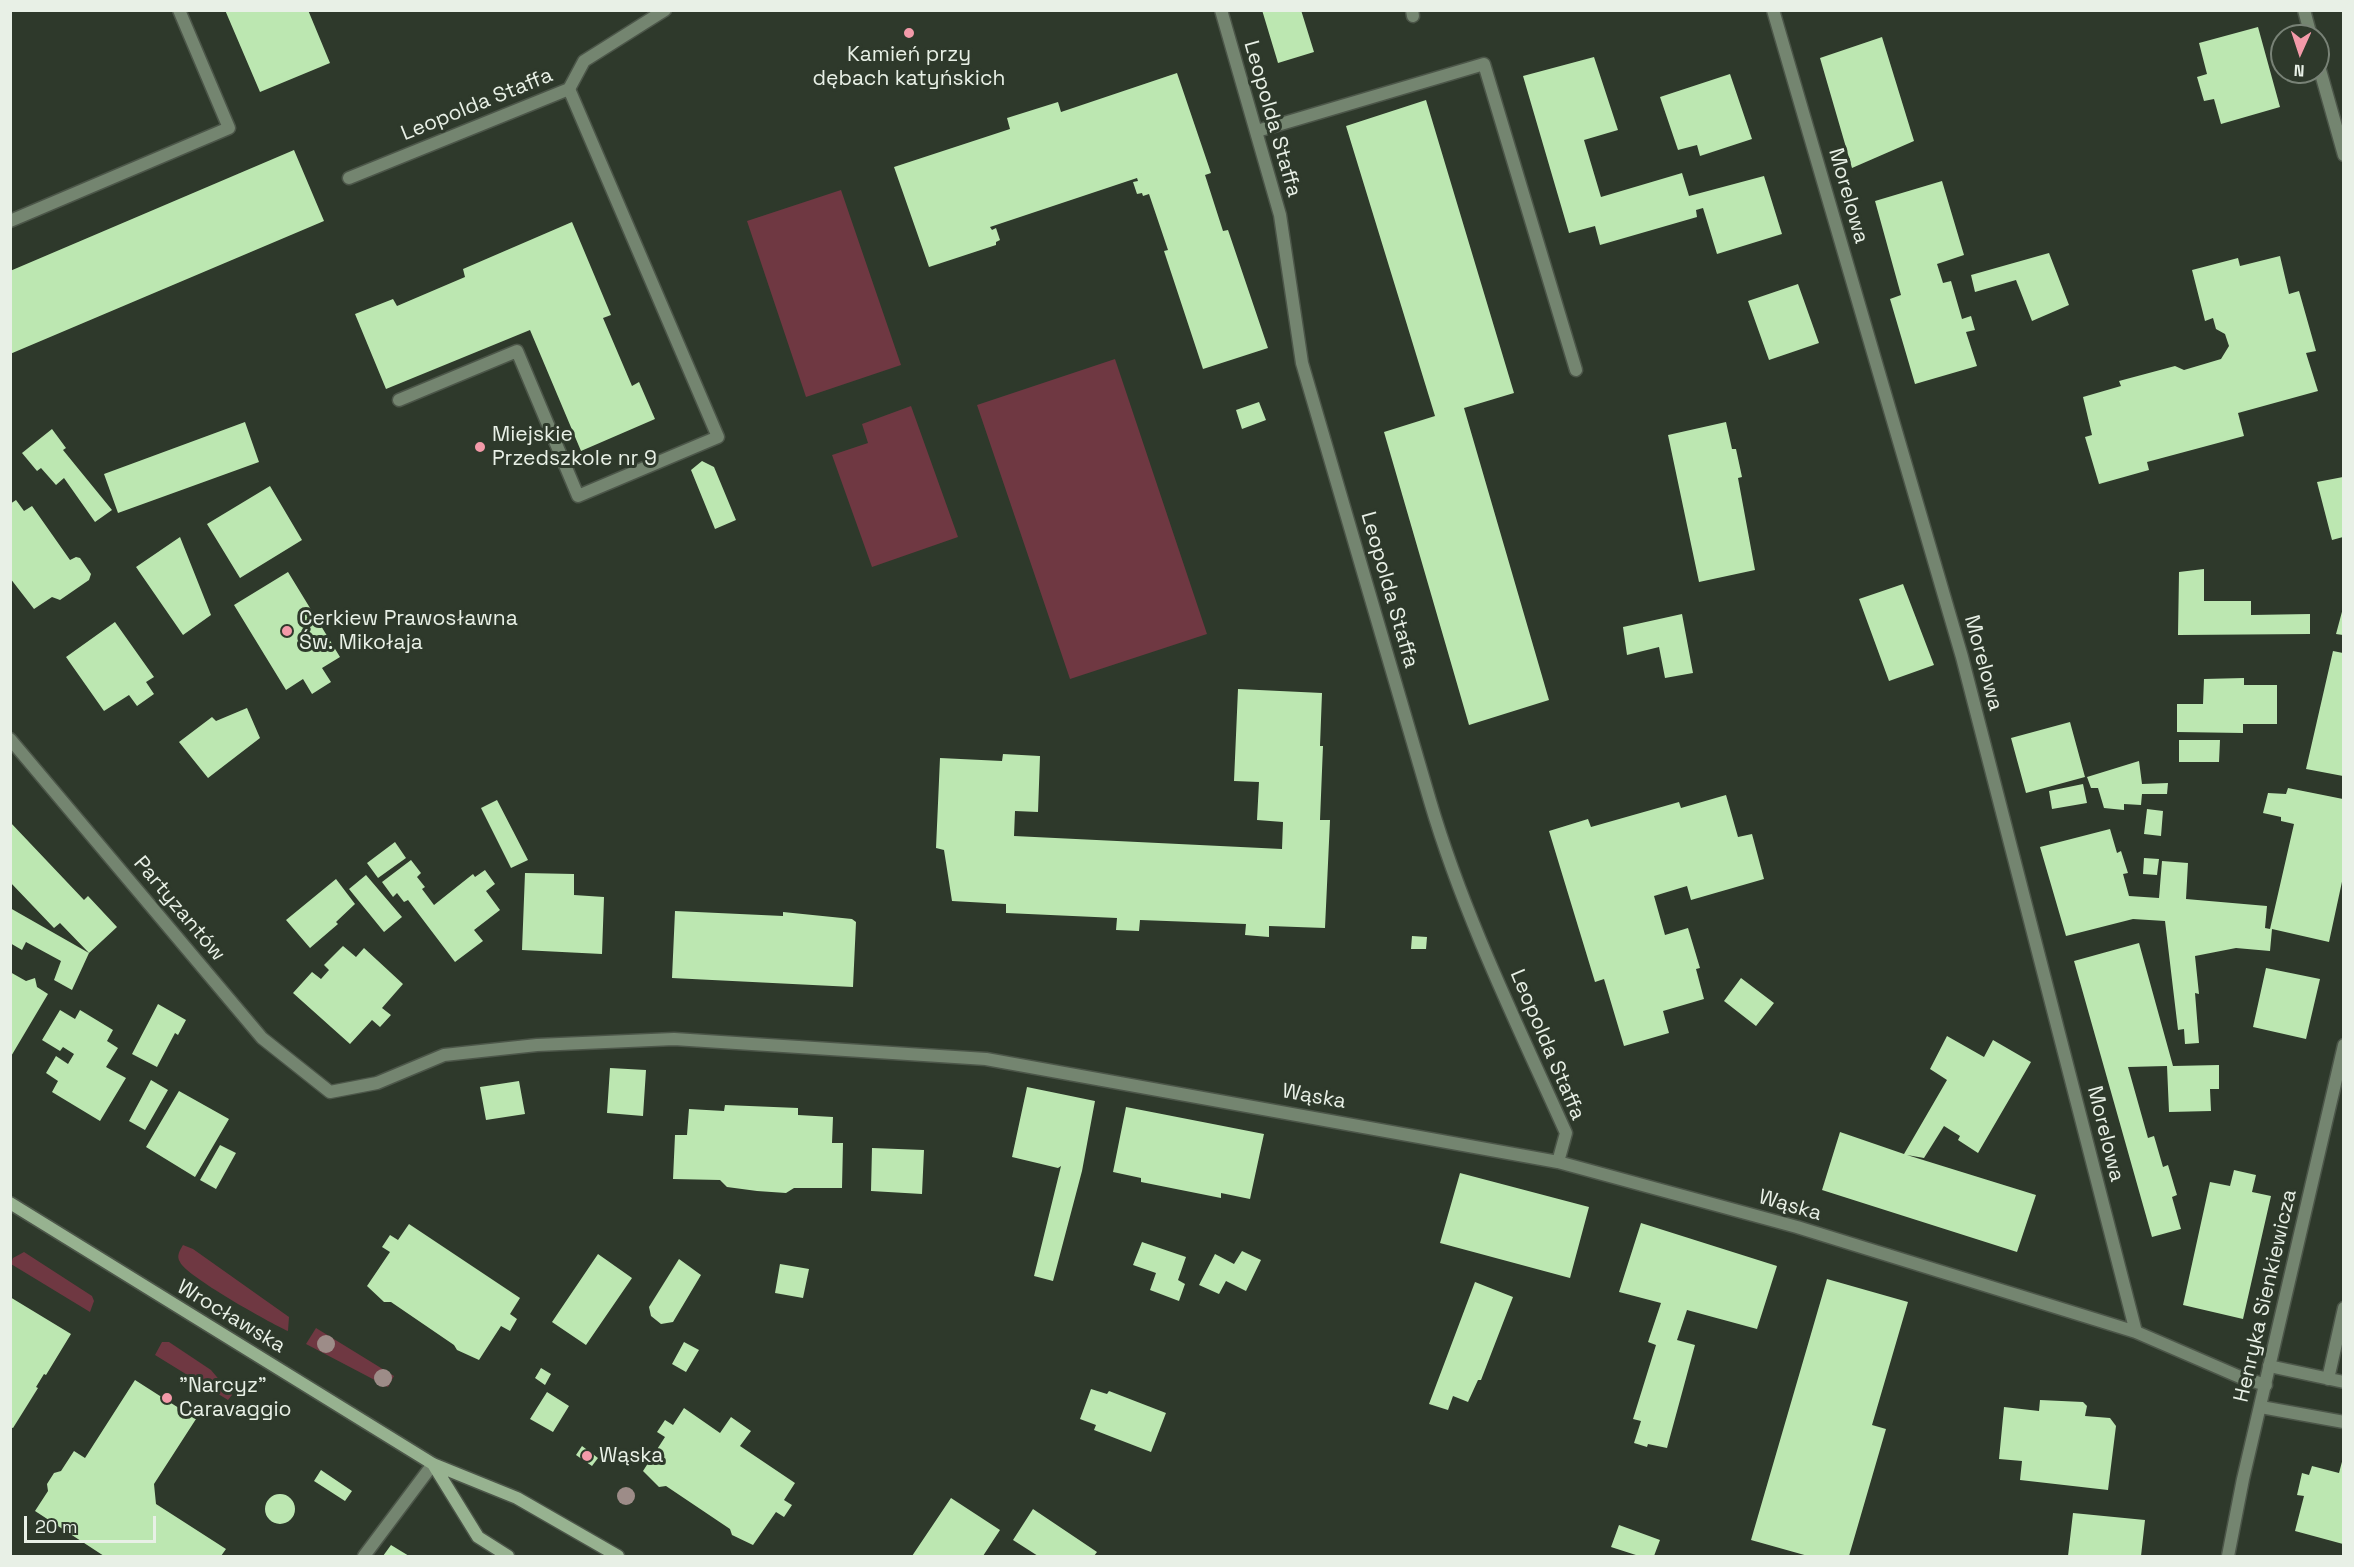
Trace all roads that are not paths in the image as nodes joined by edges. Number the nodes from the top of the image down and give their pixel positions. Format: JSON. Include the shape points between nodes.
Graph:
{"nodes":[{"id":1,"x":179,"y":10,"type":"edge"},
{"id":2,"x":665,"y":10,"type":"edge"},
{"id":3,"x":1221,"y":10,"type":"edge"},
{"id":4,"x":1773,"y":10,"type":"edge"},
{"id":5,"x":2324,"y":84,"type":"edge"},
{"id":6,"x":569,"y":89,"type":"junction"},
{"id":7,"x":1257,"y":131,"type":"junction"},
{"id":8,"x":2343,"y":155,"type":"edge"},
{"id":9,"x":349,"y":178,"type":"dead end"},
{"id":10,"x":10,"y":221,"type":"edge"},
{"id":11,"x":1576,"y":370,"type":"dead end"},
{"id":12,"x":399,"y":400,"type":"dead end"},
{"id":13,"x":10,"y":739,"type":"edge"},
{"id":14,"x":2343,"y":1045,"type":"edge"},
{"id":15,"x":330,"y":1092,"type":"joint"},
{"id":16,"x":1558,"y":1162,"type":"junction"},
{"id":17,"x":10,"y":1203,"type":"edge"},
{"id":18,"x":2343,"y":1308,"type":"edge"},
{"id":19,"x":2136,"y":1332,"type":"junction"},
{"id":20,"x":2269,"y":1366,"type":"junction"},
{"id":21,"x":2328,"y":1379,"type":"junction"},
{"id":22,"x":2343,"y":1382,"type":"edge"},
{"id":23,"x":2266,"y":1385,"type":"junction"},
{"id":24,"x":2261,"y":1407,"type":"junction"},
{"id":25,"x":2343,"y":1422,"type":"edge"},
{"id":26,"x":433,"y":1464,"type":"junction"},
{"id":27,"x":364,"y":1557,"type":"edge"},
{"id":28,"x":508,"y":1557,"type":"edge"},
{"id":29,"x":618,"y":1557,"type":"edge"},
{"id":30,"x":2228,"y":1557,"type":"edge"}],
"edges":[{"from":1,"to":10,"type":"street","via":[[229,128]]},
{"from":2,"to":6,"type":"street","name":"Leopolda Staffa","via":[[584,61]]},
{"from":3,"to":7,"type":"street","name":"Leopolda Staffa"},
{"from":4,"to":19,"type":"street","name":"Morelowa","via":[[1962,657]]},
{"from":5,"to":8,"type":"street"},
{"from":6,"to":9,"type":"street","name":"Leopolda Staffa"},
{"from":6,"to":12,"type":"street","via":[[718,437],[578,496],[517,351]]},
{"from":7,"to":11,"type":"street","via":[[1484,64]]},
{"from":7,"to":16,"type":"street","name":"Leopolda Staffa","via":[[1280,215],[1308,385],[1445,851],[1566,1133]]},
{"from":13,"to":15,"type":"street","name":"Partyzantów","via":[[262,1038]]},
{"from":14,"to":20,"type":"street","name":"Henryka Sienkiewicza"},
{"from":15,"to":16,"type":"street","name":"Wąska","via":[[377,1083],[444,1055],[537,1045],[674,1039],[986,1059]]},
{"from":16,"to":19,"type":"street","name":"Wąska","via":[[1797,1227]]},
{"from":17,"to":26,"type":"main road","name":"Wrocławska"},
{"from":18,"to":21,"type":"street"},
{"from":19,"to":23,"type":"street","name":"Wąska"},
{"from":20,"to":21,"type":"street"},
{"from":20,"to":23,"type":"street","name":"Henryka Sienkiewicza"},
{"from":21,"to":22,"type":"street"},
{"from":23,"to":24,"type":"street","name":"Henryka Sienkiewicza"},
{"from":24,"to":25,"type":"street"},
{"from":24,"to":30,"type":"street","name":"Henryka Sienkiewicza"},
{"from":26,"to":27,"type":"street"},
{"from":26,"to":28,"type":"main road","name":"Wrocławska","via":[[478,1537]]},
{"from":26,"to":29,"type":"main road","name":"Wrocławska","via":[[517,1498]]}]}
